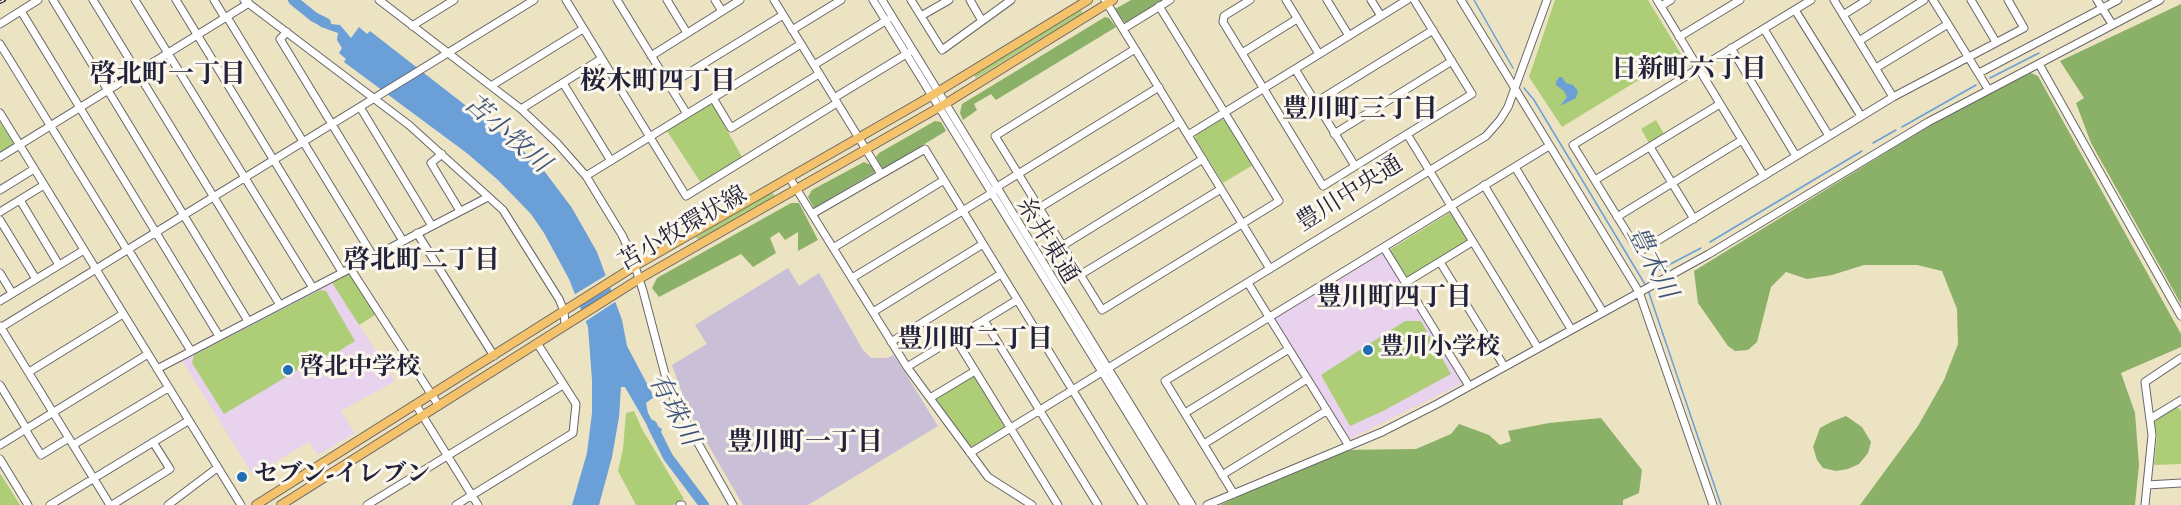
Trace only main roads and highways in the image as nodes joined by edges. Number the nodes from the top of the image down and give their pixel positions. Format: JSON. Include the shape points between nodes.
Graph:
{"nodes":[{"id":1,"x":1088,"y":0,"type":"edge"},
{"id":2,"x":1108,"y":1,"type":"edge"},
{"id":3,"x":256,"y":505,"type":"edge"},
{"id":4,"x":281,"y":505,"type":"edge"}],
"edges":[{"from":1,"to":3,"type":"main road","name":"苫小牧環状線","via":[[935,94],[635,266]]},
{"from":2,"to":4,"type":"main road","name":"苫小牧環状線","via":[[942,106],[639,279]]}]}
